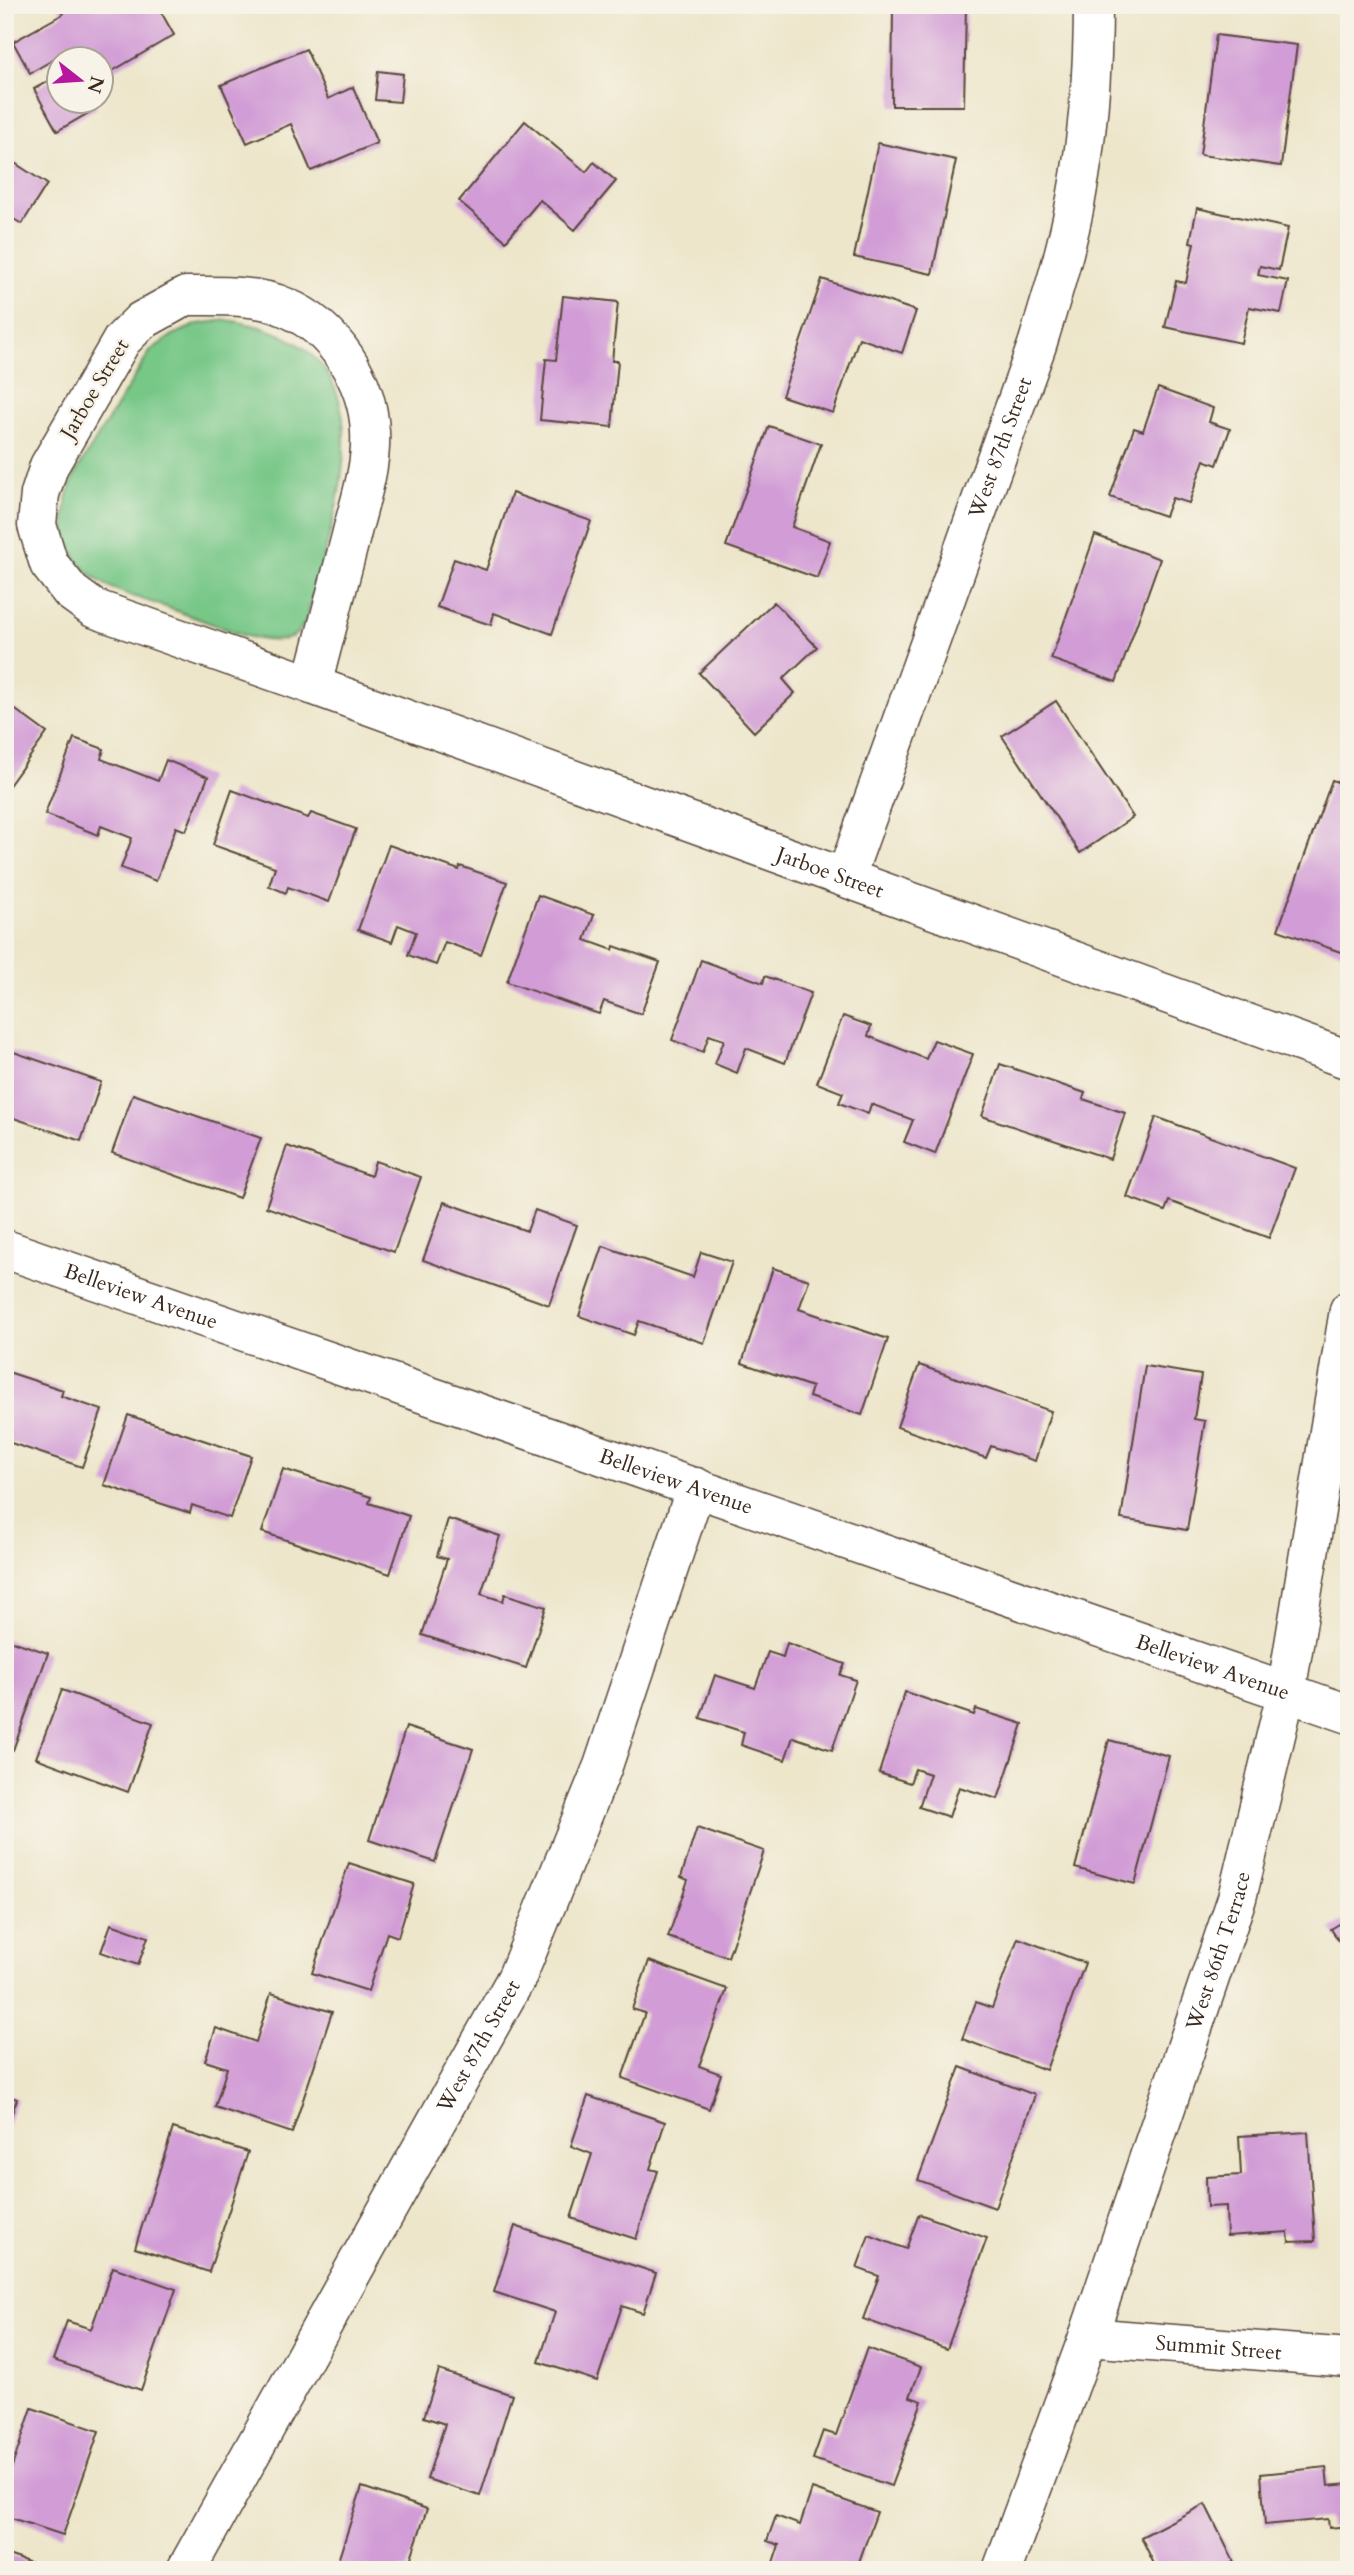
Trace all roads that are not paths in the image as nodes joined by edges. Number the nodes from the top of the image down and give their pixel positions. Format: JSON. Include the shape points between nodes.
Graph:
{"nodes":[{"id":1,"x":1093,"y":5,"type":"edge"},
{"id":2,"x":312,"y":685,"type":"junction"},
{"id":3,"x":846,"y":876,"type":"junction"},
{"id":4,"x":1349,"y":1060,"type":"edge"},
{"id":5,"x":5,"y":1249,"type":"edge"},
{"id":6,"x":1349,"y":1310,"type":"edge"},
{"id":7,"x":696,"y":1487,"type":"junction"},
{"id":8,"x":1286,"y":1693,"type":"junction"},
{"id":9,"x":1349,"y":1714,"type":"edge"},
{"id":10,"x":1088,"y":2337,"type":"junction"},
{"id":11,"x":1349,"y":2358,"type":"edge"},
{"id":12,"x":186,"y":2570,"type":"edge"},
{"id":13,"x":1002,"y":2570,"type":"edge"}],
"edges":[{"from":1,"to":3,"type":"street","name":"West 87th Street","via":[[1078,184],[1058,275]]},
{"from":2,"to":2,"type":"street","name":"Jarboe Street","via":[[93,608],[71,592],[48,564],[41,546],[37,525],[40,494],[49,466],[102,374],[122,340],[141,321],[186,296],[244,298],[285,307],[318,327],[343,353],[362,391],[370,432],[368,470]]},
{"from":2,"to":3,"type":"street","name":"Jarboe Street"},
{"from":3,"to":4,"type":"street","name":"Jarboe Street"},
{"from":5,"to":7,"type":"street","name":"Belleview Avenue"},
{"from":6,"to":8,"type":"street","name":"West 86th Terrace"},
{"from":7,"to":8,"type":"street","name":"Belleview Avenue"},
{"from":7,"to":12,"type":"street","name":"West 87th Street","via":[[603,1766],[517,1978]]},
{"from":8,"to":9,"type":"street","name":"Belleview Avenue"},
{"from":8,"to":10,"type":"street","name":"West 86th Terrace","via":[[1237,1898]]},
{"from":10,"to":11,"type":"street","name":"Summit Street"},
{"from":10,"to":13,"type":"street","name":"West 86th Terrace"}]}
